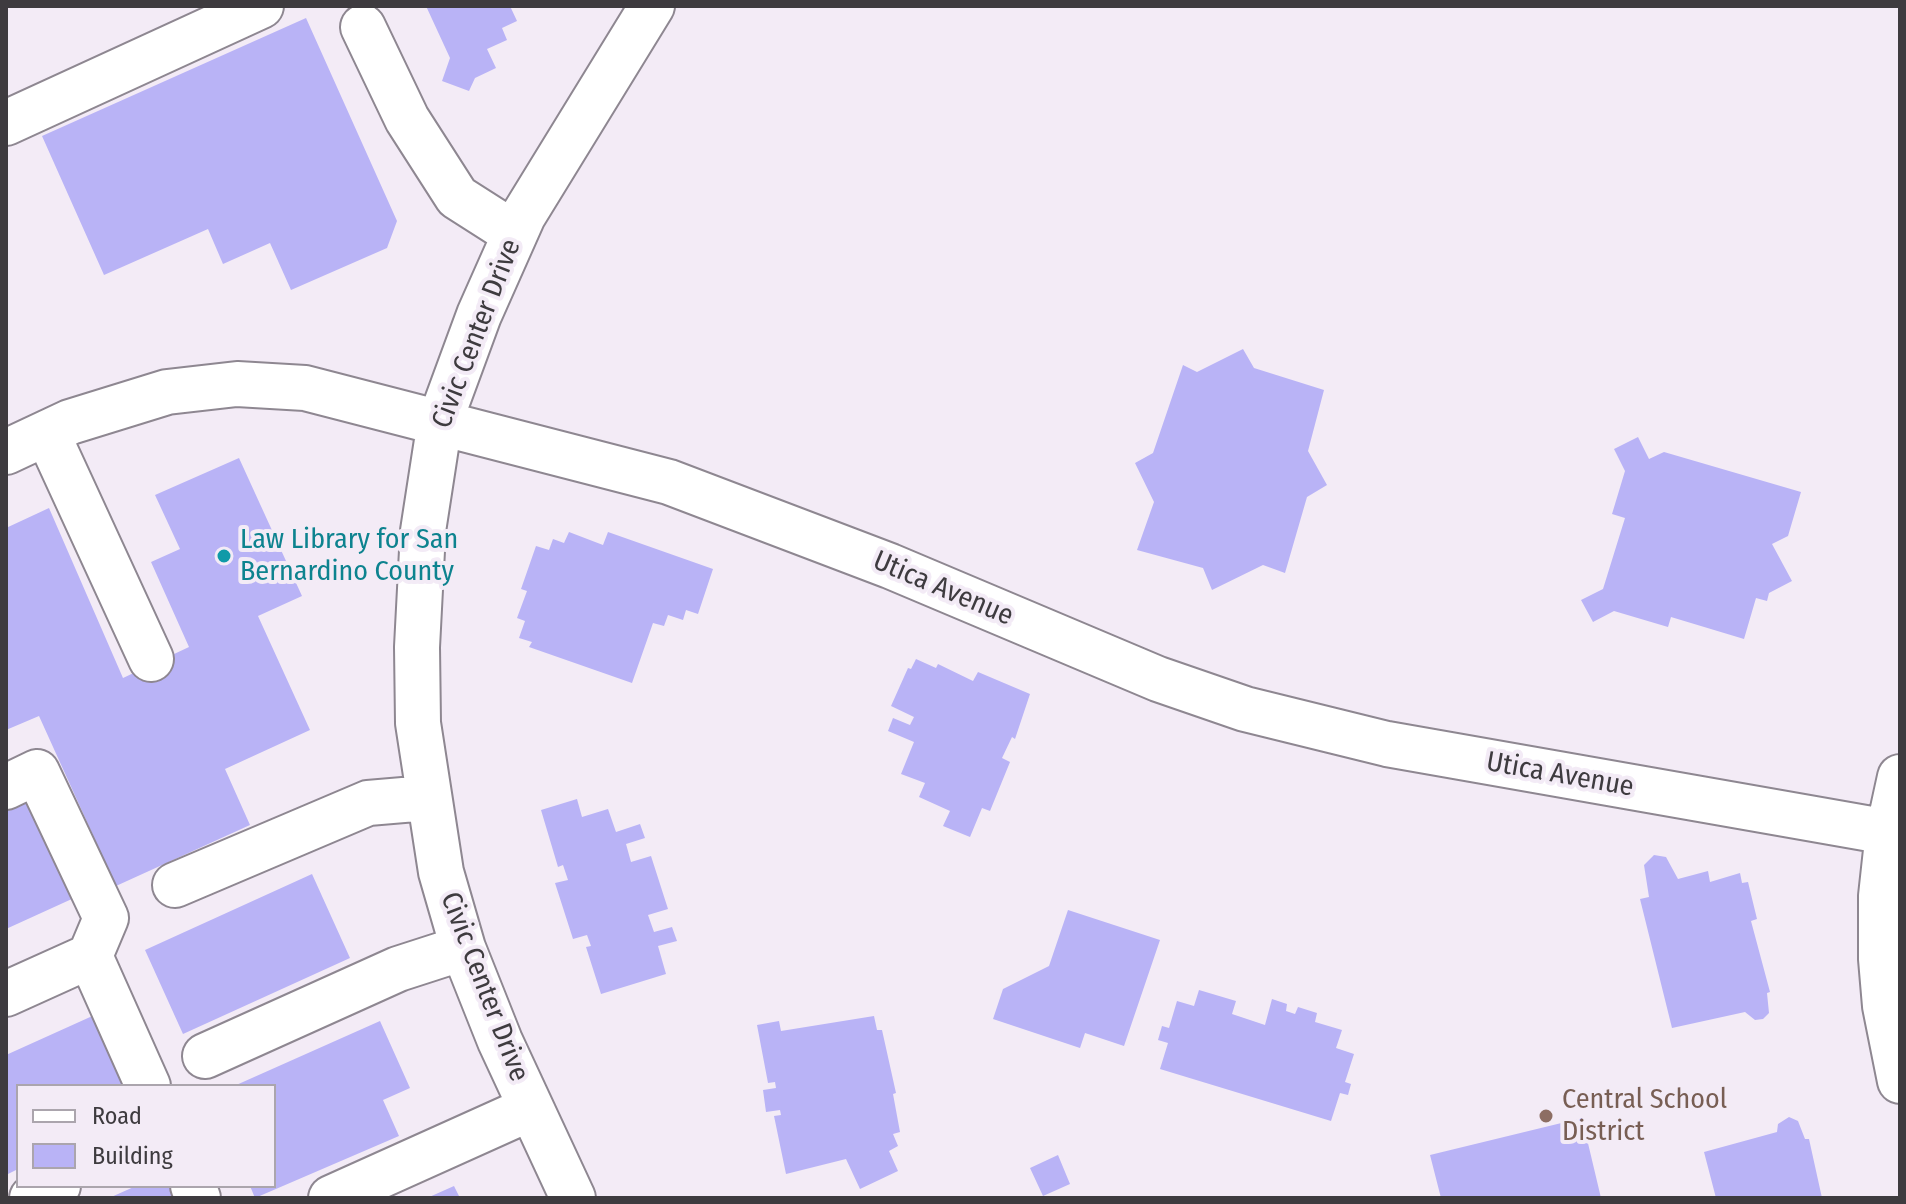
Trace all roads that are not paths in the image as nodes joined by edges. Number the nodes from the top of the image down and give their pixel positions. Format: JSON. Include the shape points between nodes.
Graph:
{"nodes":[{"id":1,"x":261,"y":6,"type":"edge"},
{"id":2,"x":652,"y":6,"type":"edge"},
{"id":3,"x":363,"y":27,"type":"dead end"},
{"id":4,"x":6,"y":123,"type":"edge"},
{"id":5,"x":515,"y":234,"type":"junction"},
{"id":6,"x":440,"y":421,"type":"junction"},
{"id":7,"x":47,"y":433,"type":"junction"},
{"id":8,"x":6,"y":452,"type":"edge"},
{"id":9,"x":151,"y":659,"type":"dead end"},
{"id":10,"x":1900,"y":777,"type":"edge"},
{"id":11,"x":6,"y":787,"type":"edge"},
{"id":12,"x":427,"y":798,"type":"junction"},
{"id":13,"x":1888,"y":832,"type":"junction"},
{"id":14,"x":175,"y":885,"type":"dead end"},
{"id":15,"x":463,"y":948,"type":"junction"},
{"id":16,"x":90,"y":956,"type":"junction"},
{"id":17,"x":6,"y":994,"type":"edge"},
{"id":18,"x":205,"y":1056,"type":"dead end"},
{"id":19,"x":1900,"y":1081,"type":"edge"},
{"id":20,"x":147,"y":1084,"type":"edge"},
{"id":21,"x":531,"y":1108,"type":"junction"},
{"id":22,"x":54,"y":1188,"type":"edge"},
{"id":23,"x":32,"y":1198,"type":"edge"},
{"id":24,"x":331,"y":1198,"type":"edge"},
{"id":25,"x":573,"y":1198,"type":"edge"}],
"edges":[{"from":1,"to":4,"type":"street"},
{"from":2,"to":5,"type":"street","name":"Civic Center Drive"},
{"from":3,"to":5,"type":"street","via":[[407,119],[457,197]]},
{"from":5,"to":6,"type":"street","name":"Civic Center Drive"},
{"from":6,"to":7,"type":"street","name":"Utica Avenue","via":[[305,388],[237,384],[167,392]]},
{"from":6,"to":12,"type":"street","name":"Civic Center Drive","via":[[423,531],[417,647],[418,723]]},
{"from":6,"to":13,"type":"street","name":"Utica Avenue","via":[[669,482],[1245,709],[1387,744]]},
{"from":7,"to":8,"type":"street","name":"Utica Avenue"},
{"from":7,"to":9,"type":"street"},
{"from":10,"to":13,"type":"street"},
{"from":11,"to":16,"type":"street","via":[[37,772],[106,918]]},
{"from":12,"to":14,"type":"street","via":[[368,803]]},
{"from":12,"to":15,"type":"street","name":"Civic Center Drive"},
{"from":13,"to":19,"type":"street","via":[[1881,959]]},
{"from":15,"to":18,"type":"street","via":[[398,969]]},
{"from":15,"to":21,"type":"street","name":"Civic Center Drive"},
{"from":16,"to":17,"type":"street"},
{"from":16,"to":20,"type":"street"},
{"from":21,"to":24,"type":"street"},
{"from":21,"to":25,"type":"street","name":"Civic Center Drive"},
{"from":22,"to":23,"type":"street"}]}
